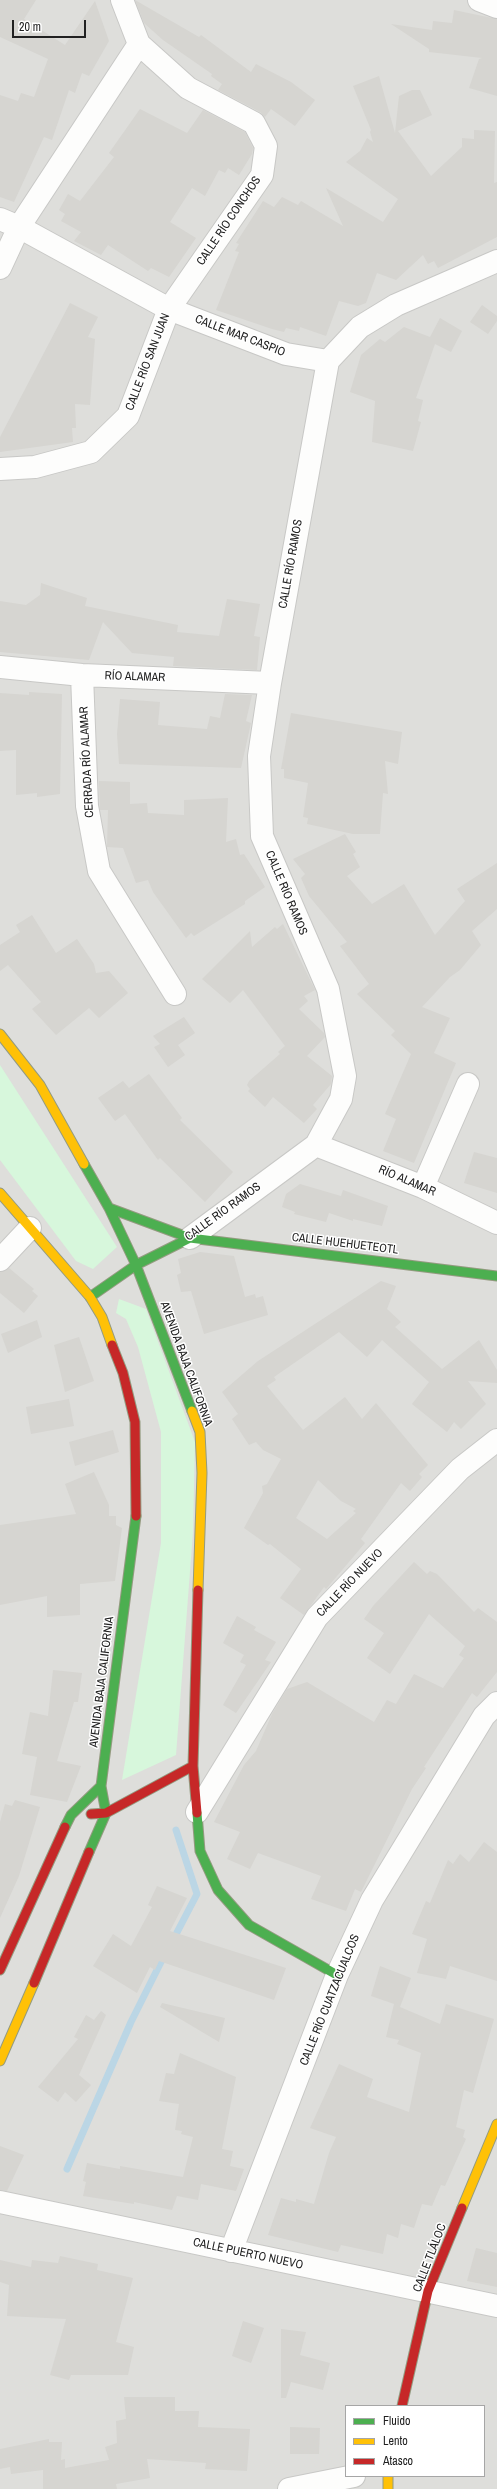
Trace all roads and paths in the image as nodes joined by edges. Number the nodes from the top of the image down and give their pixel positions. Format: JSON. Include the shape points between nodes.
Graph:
{"nodes":[{"id":1,"x":122,"y":0,"type":"edge"},
{"id":2,"x":479,"y":0,"type":"edge"},
{"id":3,"x":497,"y":7,"type":"edge"},
{"id":4,"x":139,"y":44,"type":"junction"},
{"id":5,"x":10,"y":223,"type":"edge"},
{"id":6,"x":497,"y":261,"type":"edge"},
{"id":7,"x":0,"y":268,"type":"edge"},
{"id":8,"x":169,"y":308,"type":"junction"},
{"id":9,"x":328,"y":361,"type":"junction"},
{"id":10,"x":0,"y":469,"type":"edge"},
{"id":11,"x":0,"y":667,"type":"edge"},
{"id":12,"x":82,"y":675,"type":"junction"},
{"id":13,"x":270,"y":683,"type":"junction"},
{"id":14,"x":175,"y":994,"type":"dead end"},
{"id":15,"x":0,"y":1034,"type":"edge"},
{"id":16,"x":468,"y":1084,"type":"dead end"},
{"id":17,"x":316,"y":1145,"type":"junction"},
{"id":18,"x":423,"y":1187,"type":"junction"},
{"id":19,"x":0,"y":1193,"type":"edge"},
{"id":20,"x":109,"y":1208,"type":"junction"},
{"id":21,"x":497,"y":1223,"type":"edge"},
{"id":22,"x":30,"y":1228,"type":"junction"},
{"id":23,"x":190,"y":1238,"type":"junction"},
{"id":24,"x":0,"y":1260,"type":"edge"},
{"id":25,"x":136,"y":1265,"type":"junction"},
{"id":26,"x":497,"y":1276,"type":"edge"},
{"id":27,"x":90,"y":1297,"type":"junction"},
{"id":28,"x":497,"y":1440,"type":"edge"},
{"id":29,"x":497,"y":1702,"type":"edge"},
{"id":30,"x":192,"y":1766,"type":"junction"},
{"id":31,"x":101,"y":1786,"type":"junction"},
{"id":32,"x":106,"y":1812,"type":"junction"},
{"id":33,"x":197,"y":1812,"type":"junction"},
{"id":34,"x":71,"y":1815,"type":"junction"},
{"id":35,"x":0,"y":1970,"type":"edge"},
{"id":36,"x":337,"y":1975,"type":"junction"},
{"id":37,"x":0,"y":2061,"type":"edge"},
{"id":38,"x":497,"y":2124,"type":"edge"},
{"id":39,"x":0,"y":2202,"type":"edge"},
{"id":40,"x":231,"y":2251,"type":"junction"},
{"id":41,"x":428,"y":2291,"type":"junction"},
{"id":42,"x":497,"y":2306,"type":"edge"},
{"id":43,"x":402,"y":2405,"type":"edge"},
{"id":44,"x":349,"y":2477,"type":"edge"},
{"id":45,"x":388,"y":2477,"type":"edge"},
{"id":46,"x":289,"y":2489,"type":"edge"},
{"id":47,"x":388,"y":2489,"type":"edge"}],
"edges":[{"from":1,"to":4,"type":"street","name":"CALLE RÍO CONCHOS"},
{"from":2,"to":3,"type":"street"},
{"from":4,"to":5,"type":"street"},
{"from":4,"to":8,"type":"street","name":"CALLE RÍO CONCHOS","via":[[188,88],[254,123],[266,146],[262,175]]},
{"from":5,"to":7,"type":"street"},
{"from":5,"to":8,"type":"street","name":"CALLE MAR CASPIO"},
{"from":6,"to":9,"type":"street","via":[[396,305],[360,327]]},
{"from":8,"to":9,"type":"street","name":"CALLE MAR CASPIO","via":[[286,354]]},
{"from":8,"to":10,"type":"street","name":"CALLE RÍO SAN JUAN","via":[[128,416],[91,452],[35,467]]},
{"from":9,"to":13,"type":"street","name":"CALLE RÍO RAMOS"},
{"from":11,"to":12,"type":"street","name":"RÍO ALAMAR"},
{"from":12,"to":13,"type":"street","name":"RÍO ALAMAR"},
{"from":12,"to":14,"type":"street","name":"CERRADA RÍO ALAMAR","via":[[87,806],[99,871]]},
{"from":13,"to":17,"type":"street","name":"CALLE RÍO RAMOS","via":[[259,756],[262,836],[328,989],[345,1076],[341,1099]]},
{"from":15,"to":20,"type":"street","name":"AVENIDA BAJA CALIFORNIA","via":[[40,1085]]},
{"from":16,"to":18,"type":"street"},
{"from":17,"to":18,"type":"street","name":"RÍO ALAMAR"},
{"from":17,"to":23,"type":"street","name":"CALLE RÍO RAMOS"},
{"from":18,"to":21,"type":"street","name":"RÍO ALAMAR"},
{"from":19,"to":22,"type":"street","name":"AVENIDA BAJA CALIFORNIA"},
{"from":20,"to":23,"type":"street","name":"CALLE HUEHUETEOTL"},
{"from":20,"to":25,"type":"street","name":"AVENIDA BAJA CALIFORNIA"},
{"from":22,"to":24,"type":"street"},
{"from":22,"to":27,"type":"street","name":"AVENIDA BAJA CALIFORNIA"},
{"from":23,"to":25,"type":"street","name":"CALLE RÍO RAMOS"},
{"from":23,"to":26,"type":"street","name":"CALLE HUEHUETEOTL"},
{"from":25,"to":27,"type":"street","name":"CALLE RÍO RAMOS"},
{"from":25,"to":30,"type":"street","name":"AVENIDA BAJA CALIFORNIA","via":[[200,1432],[202,1473]]},
{"from":27,"to":31,"type":"street","name":"AVENIDA BAJA CALIFORNIA","via":[[102,1317],[123,1373],[135,1422],[137,1509]]},
{"from":28,"to":33,"type":"street","name":"CALLE RÍO NUEVO","via":[[460,1469],[317,1617]]},
{"from":29,"to":36,"type":"street","name":"CALLE RÍO CUATZACUALCOS","via":[[484,1716],[372,1900]]},
{"from":30,"to":32,"type":"street"},
{"from":30,"to":33,"type":"street","name":"AVENIDA BAJA CALIFORNIA"},
{"from":31,"to":32,"type":"street","name":"AVENIDA BAJA CALIFORNIA"},
{"from":31,"to":34,"type":"street"},
{"from":32,"to":34,"type":"street"},
{"from":32,"to":37,"type":"street"},
{"from":33,"to":36,"type":"street","name":"AVENIDA BAJA CALIFORNIA","via":[[200,1851],[218,1890],[249,1925]]},
{"from":34,"to":35,"type":"street"},
{"from":36,"to":40,"type":"street","name":"CALLE RÍO CUATZACUALCOS"},
{"from":38,"to":41,"type":"street","name":"CALLE TLÁLOC"},
{"from":39,"to":40,"type":"street","name":"CALLE PUERTO NUEVO"},
{"from":40,"to":41,"type":"street","name":"CALLE PUERTO NUEVO"},
{"from":41,"to":42,"type":"street","name":"CALLE PUERTO NUEVO"},
{"from":41,"to":43,"type":"street","name":"CALLE TLÁLOC"},
{"from":44,"to":46,"type":"street"},
{"from":45,"to":47,"type":"street"}]}
